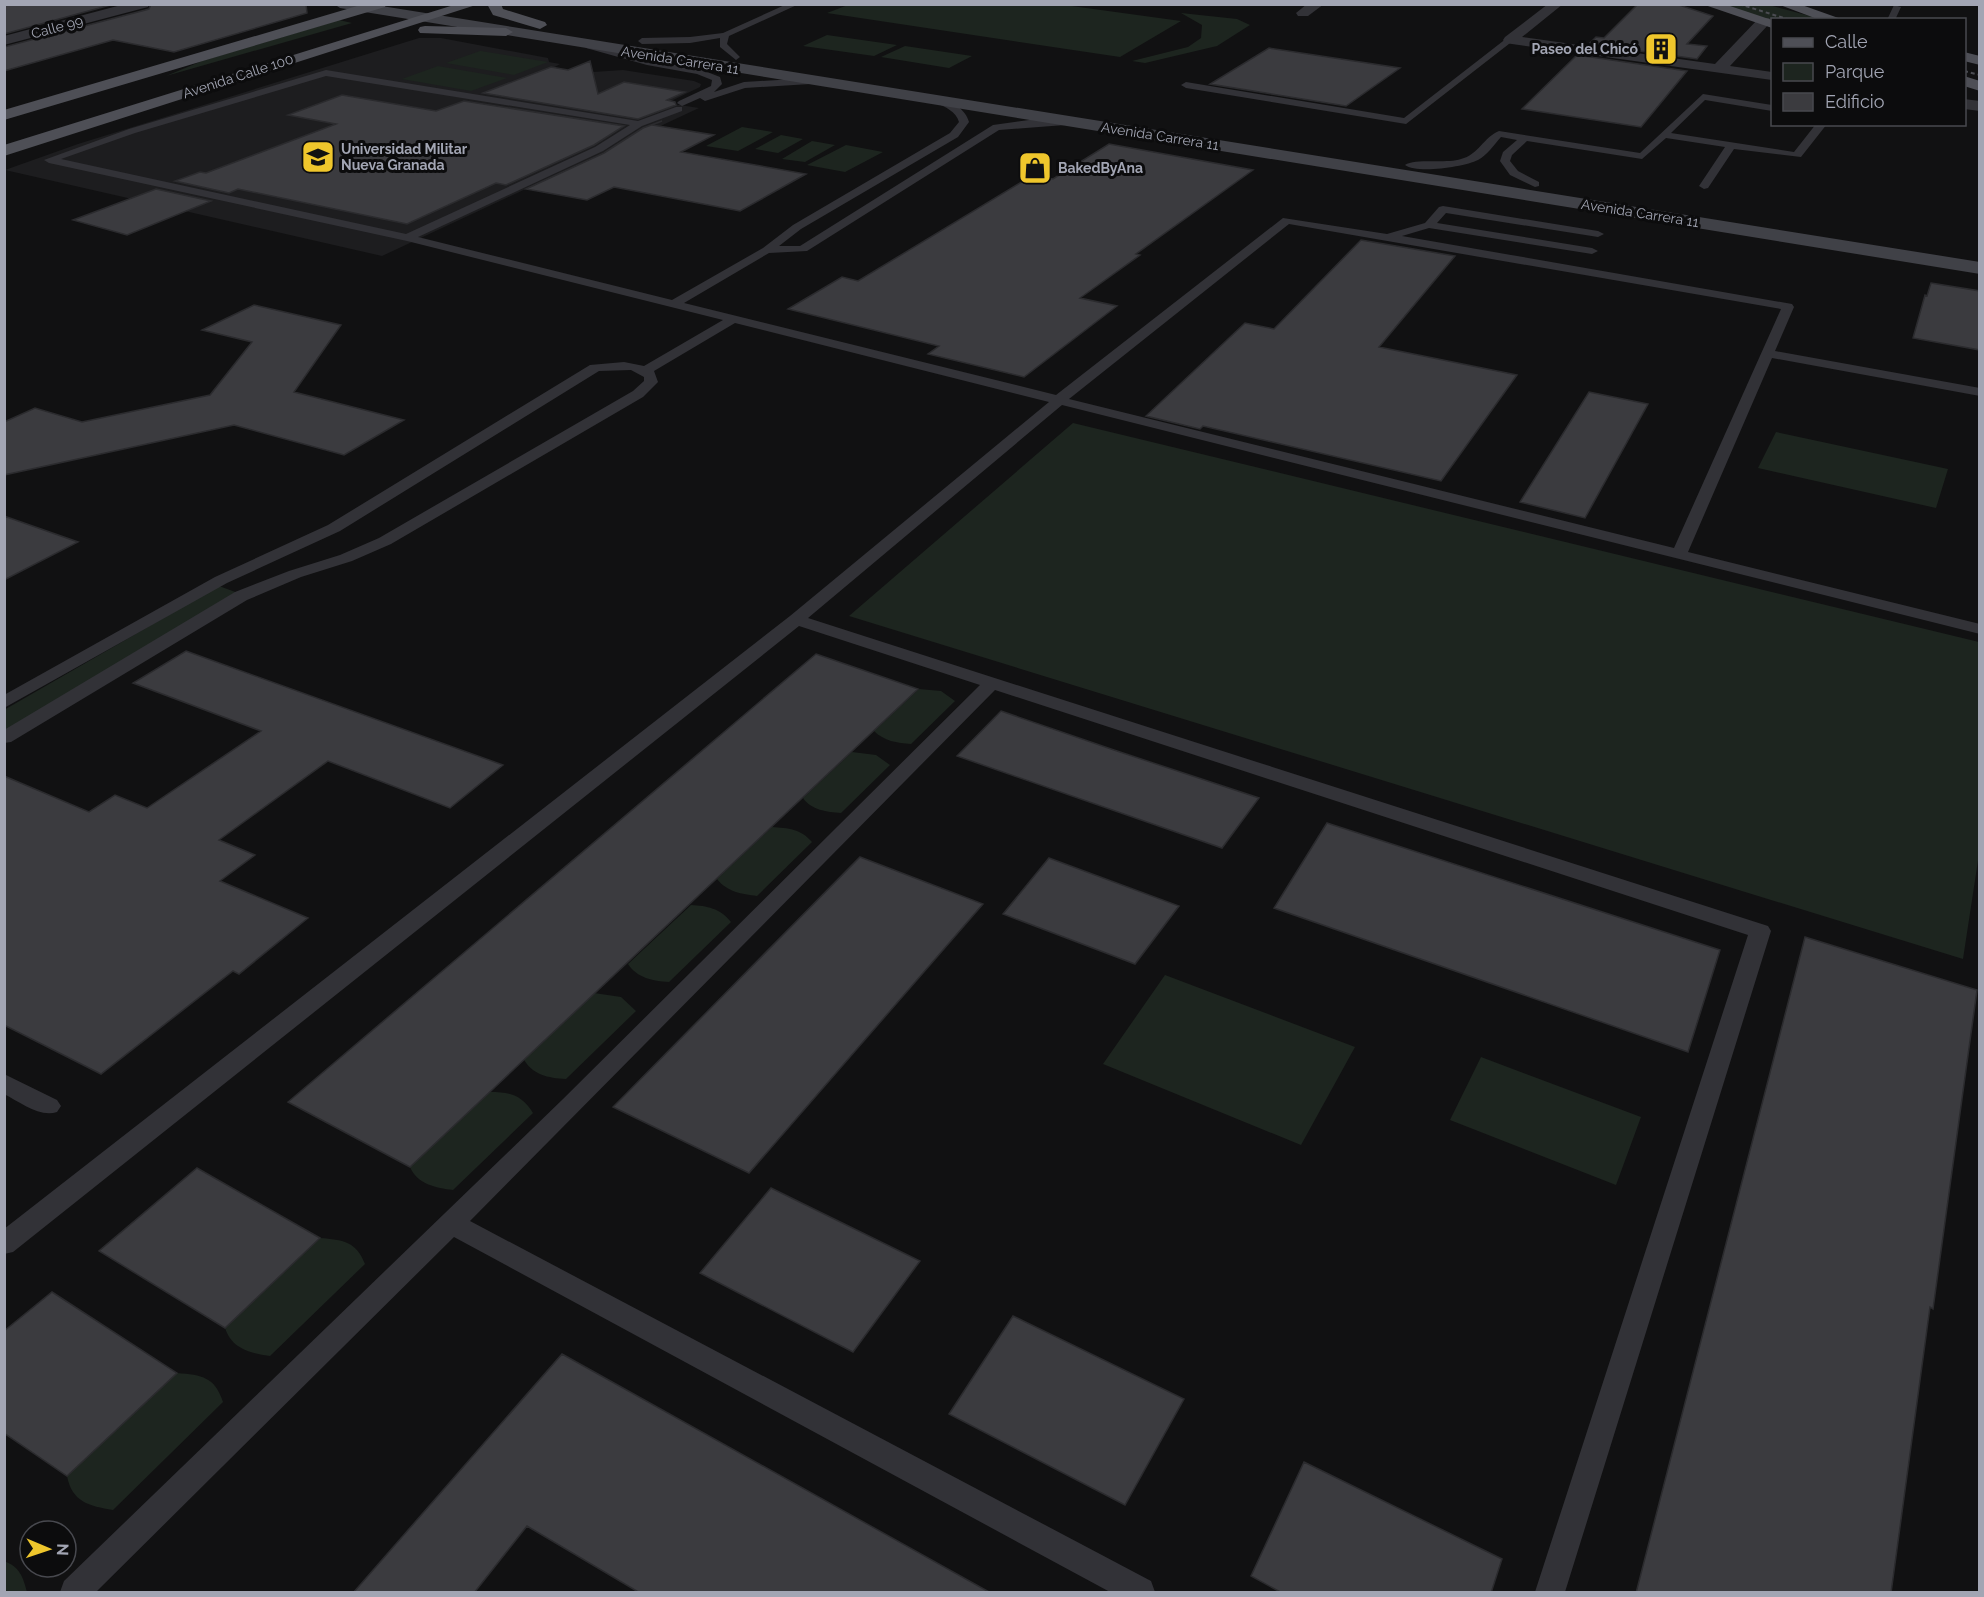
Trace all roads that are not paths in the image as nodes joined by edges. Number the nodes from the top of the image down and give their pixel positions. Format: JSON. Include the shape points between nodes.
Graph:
{"nodes":[{"id":1,"x":143,"y":4,"type":"edge"},
{"id":2,"x":340,"y":4,"type":"edge"},
{"id":3,"x":408,"y":4,"type":"edge"},
{"id":4,"x":473,"y":4,"type":"edge"},
{"id":5,"x":494,"y":4,"type":"edge"},
{"id":6,"x":795,"y":4,"type":"edge"},
{"id":7,"x":1318,"y":4,"type":"edge"},
{"id":8,"x":1557,"y":4,"type":"edge"},
{"id":9,"x":1708,"y":4,"type":"edge"},
{"id":10,"x":1783,"y":4,"type":"edge"},
{"id":11,"x":373,"y":7,"type":"edge"},
{"id":12,"x":1897,"y":7,"type":"dead end"},
{"id":13,"x":451,"y":11,"type":"junction"},
{"id":14,"x":1303,"y":13,"type":"dead end"},
{"id":15,"x":427,"y":18,"type":"junction"},
{"id":16,"x":1829,"y":18,"type":"edge"},
{"id":17,"x":1891,"y":18,"type":"edge"},
{"id":18,"x":1768,"y":22,"type":"edge"},
{"id":19,"x":540,"y":25,"type":"junction"},
{"id":20,"x":506,"y":32,"type":"junction"},
{"id":21,"x":376,"y":34,"type":"junction"},
{"id":22,"x":725,"y":35,"type":"junction"},
{"id":23,"x":1510,"y":40,"type":"junction"},
{"id":24,"x":4,"y":41,"type":"edge"},
{"id":25,"x":642,"y":41,"type":"junction"},
{"id":26,"x":580,"y":43,"type":"junction"},
{"id":27,"x":736,"y":57,"type":"junction"},
{"id":28,"x":1719,"y":68,"type":"junction"},
{"id":29,"x":1771,"y":76,"type":"edge"},
{"id":30,"x":810,"y":81,"type":"junction"},
{"id":31,"x":1185,"y":85,"type":"dead end"},
{"id":32,"x":939,"y":101,"type":"junction"},
{"id":33,"x":680,"y":106,"type":"junction"},
{"id":34,"x":1771,"y":108,"type":"edge"},
{"id":35,"x":4,"y":115,"type":"edge"},
{"id":36,"x":1068,"y":122,"type":"junction"},
{"id":37,"x":639,"y":124,"type":"junction"},
{"id":38,"x":1820,"y":126,"type":"edge"},
{"id":39,"x":1664,"y":135,"type":"junction"},
{"id":40,"x":1524,"y":138,"type":"junction"},
{"id":41,"x":1731,"y":145,"type":"junction"},
{"id":42,"x":4,"y":150,"type":"edge"},
{"id":43,"x":1410,"y":165,"type":"junction"},
{"id":44,"x":1535,"y":184,"type":"junction"},
{"id":45,"x":1704,"y":186,"type":"dead end"},
{"id":46,"x":1429,"y":225,"type":"junction"},
{"id":47,"x":1598,"y":234,"type":"dead end"},
{"id":48,"x":1386,"y":237,"type":"junction"},
{"id":49,"x":407,"y":238,"type":"junction"},
{"id":50,"x":768,"y":250,"type":"junction"},
{"id":51,"x":1592,"y":251,"type":"dead end"},
{"id":52,"x":1980,"y":255,"type":"edge"},
{"id":53,"x":1980,"y":268,"type":"edge"},
{"id":54,"x":674,"y":304,"type":"junction"},
{"id":55,"x":734,"y":319,"type":"junction"},
{"id":56,"x":1769,"y":354,"type":"junction"},
{"id":57,"x":645,"y":371,"type":"junction"},
{"id":58,"x":1980,"y":392,"type":"edge"},
{"id":59,"x":1059,"y":400,"type":"junction"},
{"id":60,"x":1679,"y":554,"type":"junction"},
{"id":61,"x":796,"y":620,"type":"junction"},
{"id":62,"x":1980,"y":629,"type":"edge"},
{"id":63,"x":991,"y":684,"type":"junction"},
{"id":64,"x":4,"y":703,"type":"edge"},
{"id":65,"x":4,"y":738,"type":"edge"},
{"id":66,"x":4,"y":1083,"type":"edge"},
{"id":67,"x":49,"y":1106,"type":"dead end"},
{"id":68,"x":451,"y":1223,"type":"junction"},
{"id":69,"x":4,"y":1244,"type":"edge"},
{"id":70,"x":75,"y":1593,"type":"edge"},
{"id":71,"x":1140,"y":1593,"type":"edge"},
{"id":72,"x":1550,"y":1593,"type":"edge"}],
"edges":[{"from":1,"to":24,"type":"street","name":"Calle 99"},
{"from":2,"to":11,"type":"main road","name":"Avenida Carrera 11"},
{"from":3,"to":13,"type":"main road","name":"Avenida Carrera 11"},
{"from":4,"to":13,"type":"main road","name":"Avenida Calle 100"},
{"from":5,"to":19,"type":"main road","via":[[498,12]]},
{"from":6,"to":22,"type":"lane"},
{"from":7,"to":14,"type":"street"},
{"from":8,"to":23,"type":"street"},
{"from":9,"to":18,"type":"main road"},
{"from":10,"to":16,"type":"main road"},
{"from":11,"to":15,"type":"main road","name":"Avenida Carrera 11"},
{"from":11,"to":35,"type":"main road","name":"Avenida Calle 100"},
{"from":12,"to":17,"type":"lane"},
{"from":13,"to":15,"type":"main road","name":"Avenida Calle 100"},
{"from":13,"to":19,"type":"main road","name":"Avenida Carrera 11"},
{"from":15,"to":20,"type":"main road","name":"Avenida Carrera 11"},
{"from":15,"to":21,"type":"main road","name":"Avenida Calle 100"},
{"from":18,"to":28,"type":"street"},
{"from":19,"to":25,"type":"main road","name":"Avenida Carrera 11"},
{"from":20,"to":21,"type":"main road","via":[[430,30]]},
{"from":20,"to":26,"type":"main road","name":"Avenida Carrera 11"},
{"from":21,"to":42,"type":"main road","name":"Avenida Calle 100"},
{"from":22,"to":25,"type":"lane"},
{"from":22,"to":27,"type":"lane","via":[[723,45]]},
{"from":23,"to":28,"type":"street"},
{"from":23,"to":31,"type":"lane","via":[[1406,121]]},
{"from":25,"to":27,"type":"main road","name":"Avenida Carrera 11"},
{"from":26,"to":30,"type":"main road","name":"Avenida Carrera 11"},
{"from":26,"to":33,"type":"lane","via":[[717,79],[715,88]]},
{"from":27,"to":43,"type":"main road","name":"Avenida Carrera 11"},
{"from":28,"to":29,"type":"street"},
{"from":30,"to":32,"type":"main road","name":"Avenida Carrera 11"},
{"from":30,"to":33,"type":"lane","via":[[744,85]]},
{"from":32,"to":36,"type":"main road","name":"Avenida Carrera 11"},
{"from":32,"to":50,"type":"lane","via":[[963,117],[964,122],[954,135],[797,227]]},
{"from":33,"to":37,"type":"lane"},
{"from":34,"to":39,"type":"lane","via":[[1703,97]]},
{"from":36,"to":50,"type":"lane","via":[[996,128],[803,249]]},
{"from":36,"to":53,"type":"main road","name":"Avenida Carrera 11"},
{"from":37,"to":49,"type":"lane","via":[[599,149]]},
{"from":37,"to":49,"type":"lane","via":[[326,73],[49,160]]},
{"from":38,"to":41,"type":"lane","via":[[1797,155]]},
{"from":39,"to":40,"type":"lane","via":[[1642,156]]},
{"from":39,"to":41,"type":"lane"},
{"from":40,"to":43,"type":"lane","via":[[1499,134],[1478,156],[1467,161]]},
{"from":40,"to":44,"type":"lane","via":[[1505,161],[1514,173]]},
{"from":41,"to":45,"type":"lane"},
{"from":43,"to":44,"type":"main road","name":"Avenida Carrera 11"},
{"from":44,"to":52,"type":"main road","name":"Avenida Carrera 11"},
{"from":46,"to":47,"type":"lane","via":[[1443,209]]},
{"from":46,"to":48,"type":"lane"},
{"from":46,"to":51,"type":"lane"},
{"from":48,"to":56,"type":"lane","via":[[1788,308]]},
{"from":48,"to":59,"type":"lane","via":[[1287,220]]},
{"from":49,"to":54,"type":"lane"},
{"from":50,"to":54,"type":"lane"},
{"from":54,"to":55,"type":"lane"},
{"from":55,"to":57,"type":"lane"},
{"from":55,"to":59,"type":"lane"},
{"from":56,"to":58,"type":"lane"},
{"from":56,"to":60,"type":"lane"},
{"from":57,"to":64,"type":"lane","via":[[633,367],[595,368],[334,528],[220,580]]},
{"from":57,"to":65,"type":"lane","via":[[651,382],[638,394],[385,541],[241,596]]},
{"from":59,"to":60,"type":"lane"},
{"from":59,"to":61,"type":"lane"},
{"from":60,"to":62,"type":"lane"},
{"from":61,"to":63,"type":"lane"},
{"from":61,"to":69,"type":"lane"},
{"from":63,"to":68,"type":"lane"},
{"from":63,"to":72,"type":"lane","via":[[1760,931]]},
{"from":66,"to":67,"type":"lane"},
{"from":68,"to":70,"type":"lane"},
{"from":68,"to":71,"type":"lane"}]}
